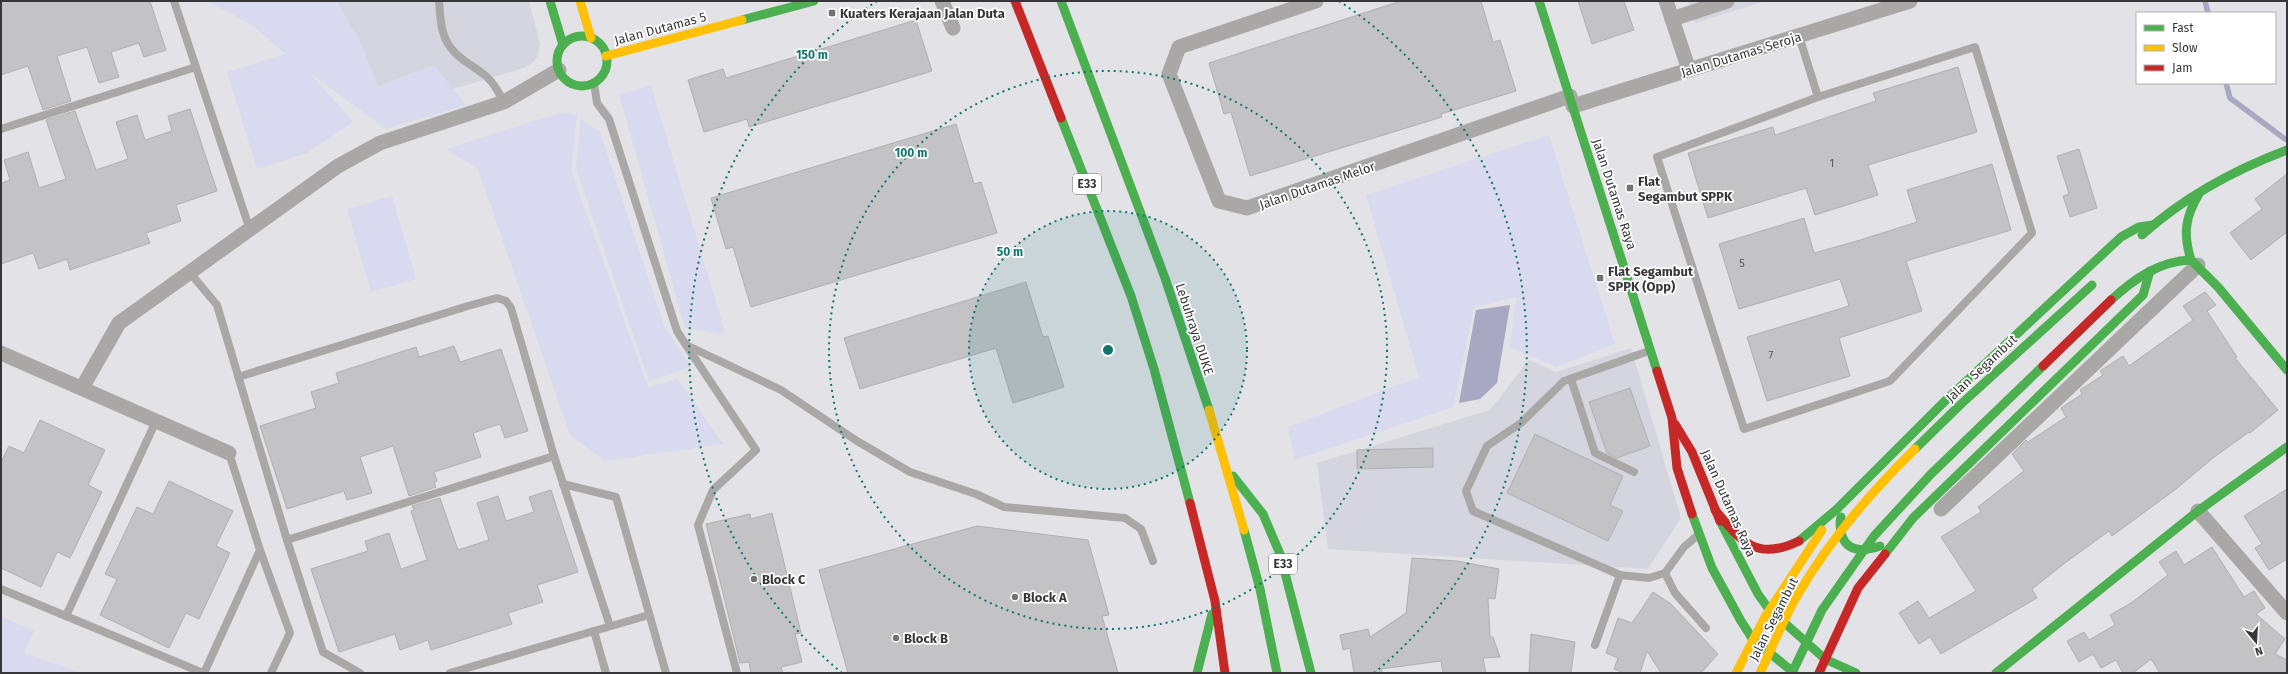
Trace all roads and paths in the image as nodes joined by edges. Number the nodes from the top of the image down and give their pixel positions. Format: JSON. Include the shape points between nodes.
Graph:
{"nodes":[{"id":1,"x":174,"y":1,"type":"edge"},
{"id":2,"x":439,"y":1,"type":"edge"},
{"id":3,"x":550,"y":1,"type":"edge"},
{"id":4,"x":580,"y":1,"type":"edge"},
{"id":5,"x":814,"y":1,"type":"edge"},
{"id":6,"x":942,"y":1,"type":"edge"},
{"id":7,"x":1014,"y":1,"type":"edge"},
{"id":8,"x":1060,"y":1,"type":"edge"},
{"id":9,"x":1316,"y":1,"type":"edge"},
{"id":10,"x":1539,"y":1,"type":"edge"},
{"id":11,"x":1666,"y":1,"type":"edge"},
{"id":12,"x":1910,"y":1,"type":"edge"},
{"id":13,"x":1721,"y":2,"type":"edge"},
{"id":14,"x":1672,"y":19,"type":"junction"},
{"id":15,"x":953,"y":28,"type":"dead end"},
{"id":16,"x":1799,"y":36,"type":"junction"},
{"id":17,"x":591,"y":38,"type":"junction"},
{"id":18,"x":563,"y":45,"type":"junction"},
{"id":19,"x":606,"y":56,"type":"junction"},
{"id":20,"x":196,"y":67,"type":"junction"},
{"id":21,"x":559,"y":70,"type":"junction"},
{"id":22,"x":1689,"y":70,"type":"junction"},
{"id":23,"x":594,"y":83,"type":"junction"},
{"id":24,"x":1818,"y":97,"type":"junction"},
{"id":25,"x":1572,"y":101,"type":"junction"},
{"id":26,"x":504,"y":102,"type":"junction"},
{"id":27,"x":1,"y":129,"type":"edge"},
{"id":28,"x":2287,"y":150,"type":"edge"},
{"id":29,"x":2200,"y":192,"type":"junction"},
{"id":30,"x":2153,"y":225,"type":"junction"},
{"id":31,"x":250,"y":230,"type":"junction"},
{"id":32,"x":2136,"y":242,"type":"dead end"},
{"id":33,"x":2194,"y":263,"type":"junction"},
{"id":34,"x":2150,"y":271,"type":"junction"},
{"id":35,"x":190,"y":273,"type":"junction"},
{"id":36,"x":2094,"y":282,"type":"dead end"},
{"id":37,"x":686,"y":345,"type":"junction"},
{"id":38,"x":1651,"y":351,"type":"junction"},
{"id":39,"x":1,"y":353,"type":"edge"},
{"id":40,"x":2287,"y":370,"type":"edge"},
{"id":41,"x":238,"y":377,"type":"junction"},
{"id":42,"x":1571,"y":379,"type":"junction"},
{"id":43,"x":82,"y":388,"type":"junction"},
{"id":44,"x":1672,"y":418,"type":"junction"},
{"id":45,"x":156,"y":421,"type":"junction"},
{"id":46,"x":2287,"y":447,"type":"edge"},
{"id":47,"x":229,"y":453,"type":"joint"},
{"id":48,"x":554,"y":456,"type":"junction"},
{"id":49,"x":1227,"y":469,"type":"junction"},
{"id":50,"x":1634,"y":472,"type":"dead end"},
{"id":51,"x":563,"y":484,"type":"junction"},
{"id":52,"x":1853,"y":493,"type":"junction"},
{"id":53,"x":1837,"y":509,"type":"junction"},
{"id":54,"x":1941,"y":509,"type":"dead end"},
{"id":55,"x":1716,"y":510,"type":"junction"},
{"id":56,"x":2198,"y":511,"type":"junction"},
{"id":57,"x":1913,"y":518,"type":"junction"},
{"id":58,"x":1699,"y":534,"type":"junction"},
{"id":59,"x":286,"y":540,"type":"junction"},
{"id":60,"x":260,"y":550,"type":"junction"},
{"id":61,"x":1153,"y":561,"type":"dead end"},
{"id":62,"x":1666,"y":573,"type":"junction"},
{"id":63,"x":1620,"y":575,"type":"junction"},
{"id":64,"x":1,"y":589,"type":"edge"},
{"id":65,"x":1215,"y":601,"type":"junction"},
{"id":66,"x":1768,"y":608,"type":"junction"},
{"id":67,"x":2287,"y":613,"type":"edge"},
{"id":68,"x":649,"y":615,"type":"junction"},
{"id":69,"x":66,"y":616,"type":"junction"},
{"id":70,"x":610,"y":626,"type":"junction"},
{"id":71,"x":1706,"y":628,"type":"dead end"},
{"id":72,"x":594,"y":631,"type":"junction"},
{"id":73,"x":1752,"y":638,"type":"junction"},
{"id":74,"x":1595,"y":645,"type":"dead end"},
{"id":75,"x":1825,"y":660,"type":"junction"},
{"id":76,"x":1771,"y":670,"type":"dead end"},
{"id":77,"x":204,"y":673,"type":"edge"},
{"id":78,"x":271,"y":673,"type":"edge"},
{"id":79,"x":360,"y":673,"type":"edge"},
{"id":80,"x":450,"y":673,"type":"edge"},
{"id":81,"x":606,"y":673,"type":"edge"},
{"id":82,"x":666,"y":673,"type":"edge"},
{"id":83,"x":737,"y":673,"type":"edge"},
{"id":84,"x":1197,"y":673,"type":"edge"},
{"id":85,"x":1225,"y":673,"type":"edge"},
{"id":86,"x":1277,"y":673,"type":"edge"},
{"id":87,"x":1311,"y":673,"type":"edge"},
{"id":88,"x":1736,"y":673,"type":"edge"},
{"id":89,"x":1760,"y":673,"type":"edge"},
{"id":90,"x":1793,"y":673,"type":"edge"},
{"id":91,"x":1819,"y":673,"type":"edge"},
{"id":92,"x":1856,"y":673,"type":"edge"},
{"id":93,"x":1996,"y":673,"type":"edge"}],
"edges":[{"from":1,"to":20,"type":"lane"},
{"from":2,"to":26,"type":"lane","via":[[442,31],[447,42],[460,60],[483,73],[496,86]]},
{"from":3,"to":18,"type":"main road"},
{"from":4,"to":17,"type":"main road"},
{"from":5,"to":19,"type":"main road","name":"Jalan Dutamas 5"},
{"from":6,"to":15,"type":"street"},
{"from":7,"to":65,"type":"main road","number":"E33","via":[[1131,296],[1182,470]]},
{"from":8,"to":49,"type":"main road","name":"Lebuhraya DUKE","number":"E33","via":[[1168,288]]},
{"from":9,"to":25,"type":"street","name":"Jalan Dutamas Melor","via":[[1179,47],[1169,74],[1219,201],[1247,208],[1544,107]]},
{"from":10,"to":25,"type":"main road","name":"Jalan Dutamas Raya"},
{"from":11,"to":14,"type":"street"},
{"from":12,"to":16,"type":"street","name":"Jalan Dutamas Seroja"},
{"from":13,"to":14,"type":"street"},
{"from":14,"to":22,"type":"street"},
{"from":16,"to":22,"type":"street","name":"Jalan Dutamas Seroja"},
{"from":16,"to":24,"type":"lane"},
{"from":17,"to":18,"type":"main road","via":[[576,37]]},
{"from":17,"to":19,"type":"main road","via":[[601,46]]},
{"from":18,"to":21,"type":"main road","via":[[557,58]]},
{"from":19,"to":23,"type":"main road","via":[[604,72]]},
{"from":20,"to":27,"type":"lane"},
{"from":20,"to":31,"type":"lane"},
{"from":21,"to":23,"type":"main road","via":[[565,80],[572,84],[579,86]]},
{"from":21,"to":26,"type":"street"},
{"from":22,"to":25,"type":"street","name":"Jalan Dutamas Seroja"},
{"from":23,"to":37,"type":"lane","via":[[597,103],[609,119],[677,330]]},
{"from":24,"to":24,"type":"lane","via":[[1975,47],[2032,233],[1890,381],[1744,429],[1657,157]]},
{"from":25,"to":38,"type":"main road","name":"Jalan Dutamas Raya"},
{"from":26,"to":31,"type":"street","via":[[380,143],[338,166]]},
{"from":28,"to":29,"type":"main road","via":[[2265,157]]},
{"from":29,"to":30,"type":"main road"},
{"from":29,"to":33,"type":"main road","via":[[2189,209],[2184,226],[2185,243]]},
{"from":30,"to":32,"type":"main road"},
{"from":30,"to":52,"type":"main road","via":[[2141,224],[2125,233],[1946,400]]},
{"from":31,"to":35,"type":"street"},
{"from":33,"to":34,"type":"main road","via":[[2170,263]]},
{"from":33,"to":40,"type":"main road"},
{"from":33,"to":54,"type":"street"},
{"from":34,"to":57,"type":"main road","via":[[2144,295]]},
{"from":34,"to":90,"type":"main road","bridge":true,"via":[[2110,300],[1931,474],[1874,536],[1822,610]]},
{"from":35,"to":41,"type":"lane","via":[[216,305]]},
{"from":35,"to":43,"type":"street","via":[[119,323]]},
{"from":36,"to":89,"type":"main road","name":"Jalan Segambut","bridge":true,"via":[[1960,405],[1896,468],[1842,530],[1797,596]]},
{"from":37,"to":61,"type":"lane","via":[[781,390],[857,441],[910,472],[976,494],[1004,507],[1125,518],[1141,529]]},
{"from":37,"to":83,"type":"lane","via":[[756,450],[713,490],[698,525]]},
{"from":38,"to":42,"type":"lane"},
{"from":38,"to":44,"type":"main road","name":"Jalan Dutamas Raya"},
{"from":39,"to":43,"type":"street"},
{"from":41,"to":48,"type":"lane","via":[[497,298],[506,301],[510,308]]},
{"from":41,"to":59,"type":"lane"},
{"from":42,"to":50,"type":"lane","via":[[1595,453]]},
{"from":42,"to":63,"type":"lane","via":[[1564,381],[1522,423],[1487,446],[1466,491],[1473,511]]},
{"from":43,"to":45,"type":"street"},
{"from":44,"to":55,"type":"main road","name":"Jalan Dutamas Raya","via":[[1692,452]]},
{"from":44,"to":58,"type":"main road","name":"Jalan Dutamas Raya","via":[[1677,468]]},
{"from":45,"to":47,"type":"street"},
{"from":45,"to":69,"type":"lane"},
{"from":46,"to":56,"type":"main road"},
{"from":47,"to":60,"type":"lane"},
{"from":48,"to":51,"type":"lane"},
{"from":48,"to":59,"type":"lane"},
{"from":49,"to":86,"type":"main road","name":"Lebuhraya DUKE","number":"E33","via":[[1254,563]]},
{"from":49,"to":87,"type":"main road","number":"E33","via":[[1263,514],[1280,554]]},
{"from":51,"to":68,"type":"lane","via":[[616,497]]},
{"from":51,"to":70,"type":"lane"},
{"from":52,"to":53,"type":"main road"},
{"from":52,"to":57,"type":"main road","via":[[1839,522],[1842,538],[1846,545],[1855,551],[1870,550],[1882,544]]},
{"from":53,"to":55,"type":"main road","via":[[1804,538],[1776,549],[1761,550],[1739,538]]},
{"from":53,"to":66,"type":"main road"},
{"from":55,"to":66,"type":"main road","name":"Jalan Dutamas Raya","via":[[1758,594]]},
{"from":56,"to":67,"type":"street"},
{"from":56,"to":93,"type":"main road"},
{"from":57,"to":75,"type":"main road","via":[[1858,588]]},
{"from":58,"to":62,"type":"lane","via":[[1684,547]]},
{"from":58,"to":73,"type":"main road","name":"Jalan Dutamas Raya","via":[[1712,568]]},
{"from":59,"to":79,"type":"lane","via":[[323,652]]},
{"from":60,"to":77,"type":"lane"},
{"from":60,"to":78,"type":"lane","via":[[290,633]]},
{"from":62,"to":63,"type":"lane","via":[[1649,578]]},
{"from":62,"to":71,"type":"lane","via":[[1675,593]]},
{"from":63,"to":74,"type":"lane"},
{"from":64,"to":69,"type":"lane"},
{"from":65,"to":84,"type":"main road"},
{"from":65,"to":85,"type":"main road","number":"E33"},
{"from":66,"to":73,"type":"main road"},
{"from":66,"to":75,"type":"main road","name":"Jalan Dutamas Raya"},
{"from":68,"to":70,"type":"lane"},
{"from":68,"to":82,"type":"lane"},
{"from":69,"to":77,"type":"lane"},
{"from":70,"to":72,"type":"lane"},
{"from":72,"to":80,"type":"lane"},
{"from":72,"to":81,"type":"lane"},
{"from":73,"to":88,"type":"main road"},
{"from":73,"to":90,"type":"main road","name":"Jalan Dutamas Raya"},
{"from":75,"to":91,"type":"main road"},
{"from":75,"to":92,"type":"main road","name":"Jalan Dutamas Raya"},
{"from":76,"to":88,"type":"main road","via":[[1756,667]]}]}
